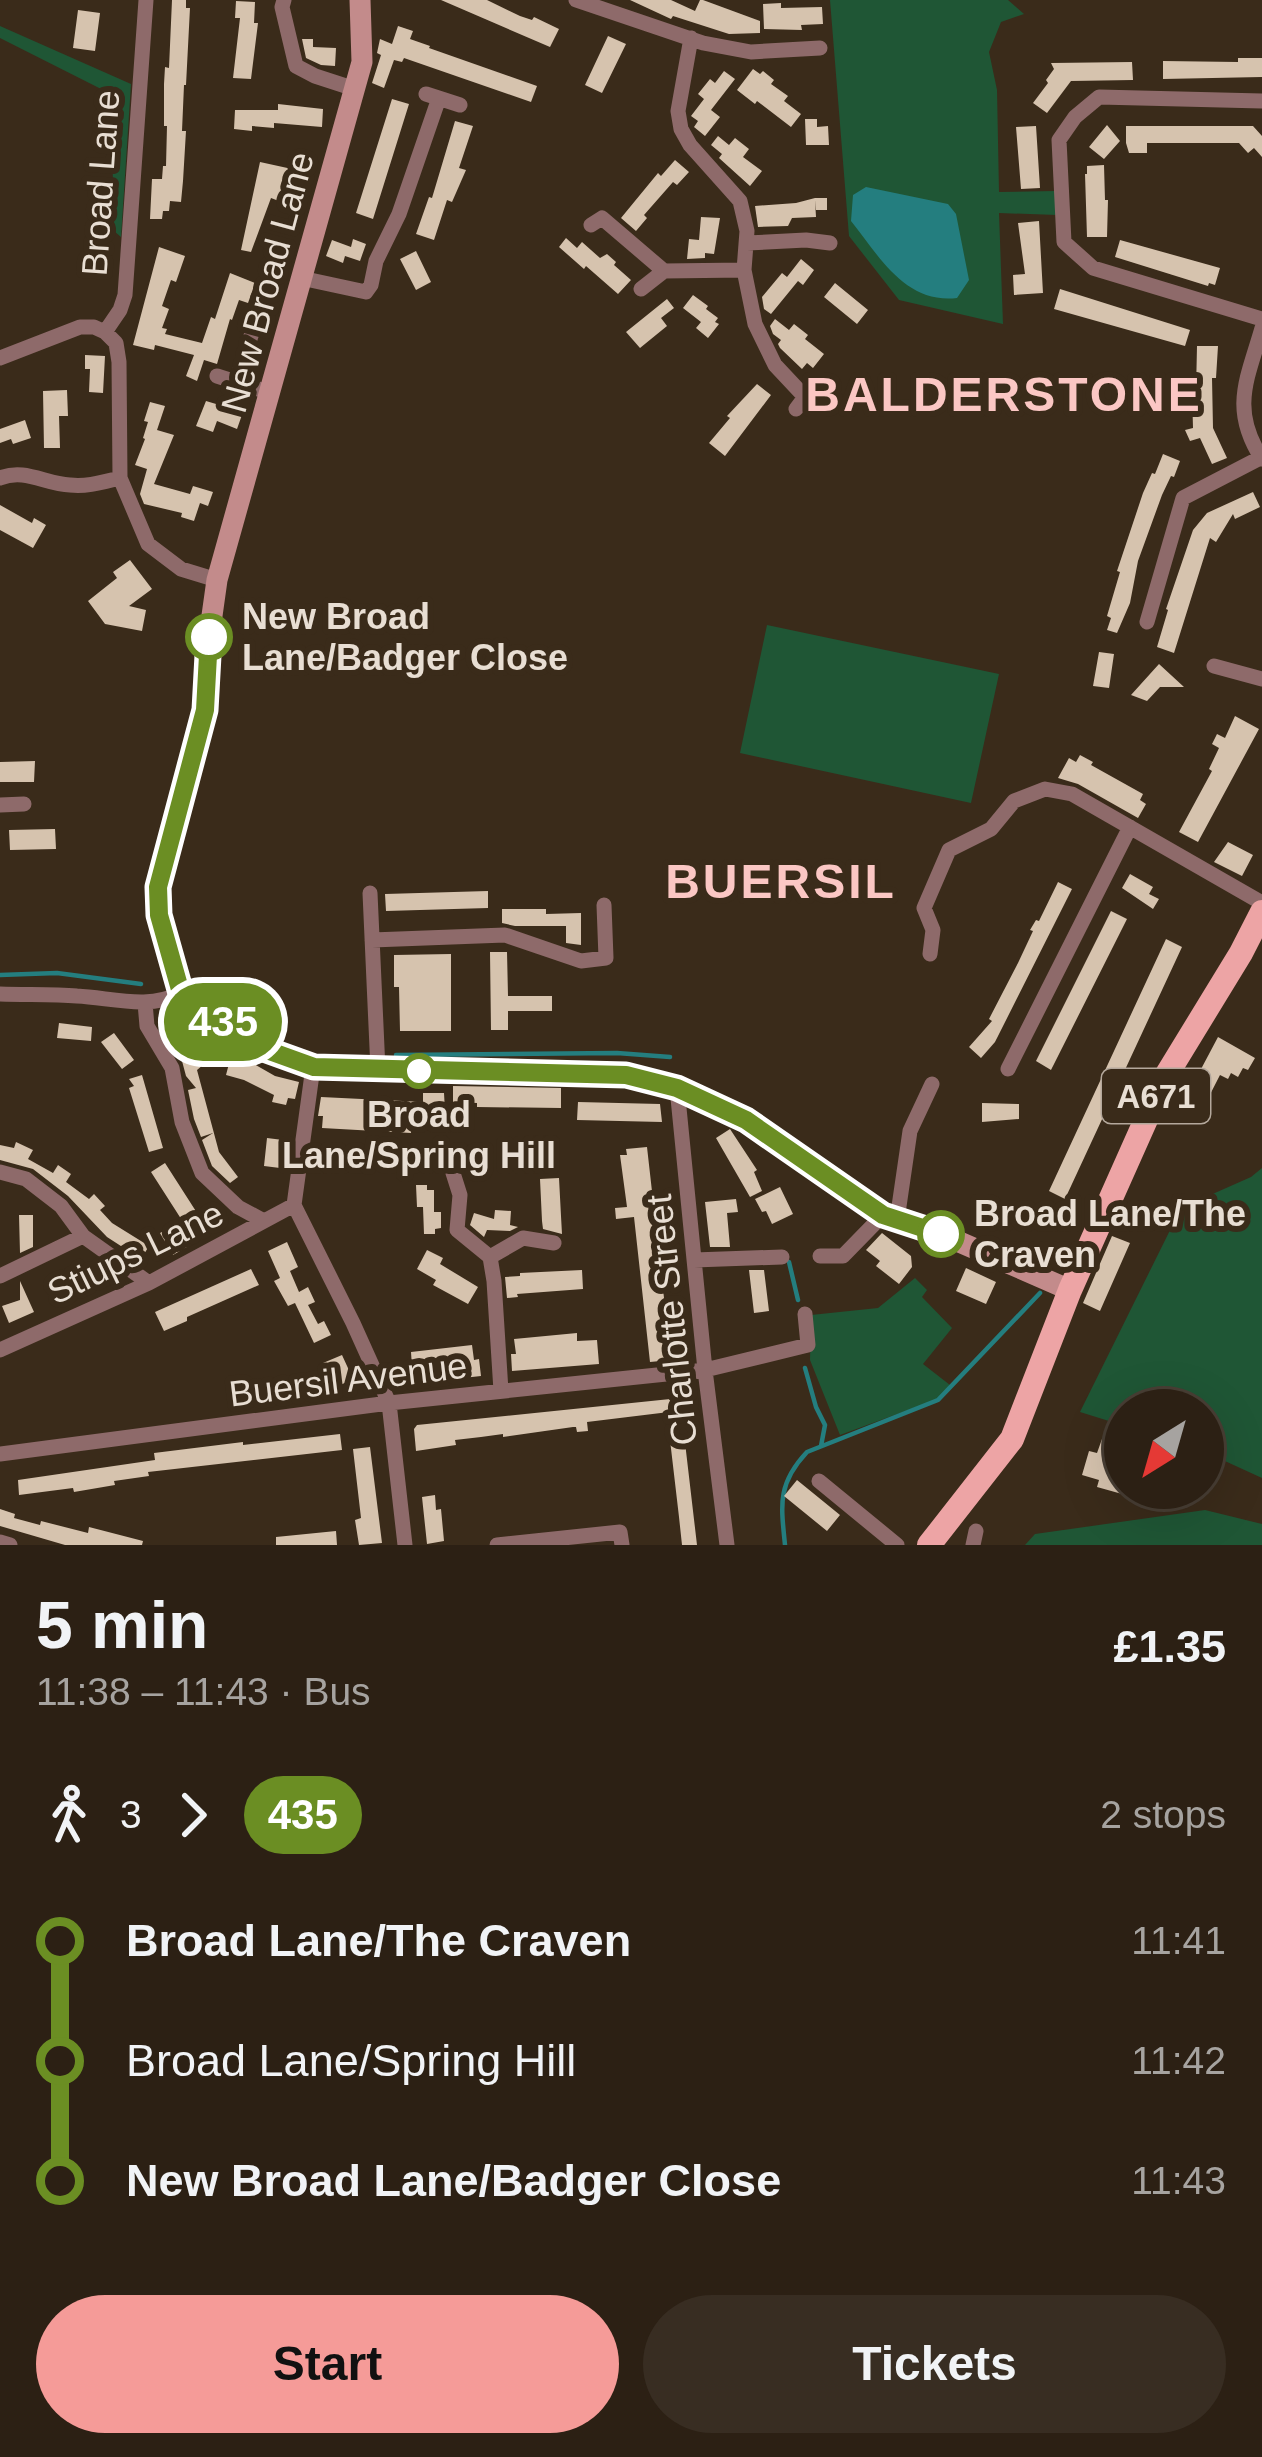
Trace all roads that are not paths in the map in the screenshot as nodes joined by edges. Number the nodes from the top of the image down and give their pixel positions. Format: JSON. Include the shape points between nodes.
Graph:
{"nodes":[{"id":1,"x":146,"y":0,"type":"edge"},
{"id":2,"x":284,"y":0,"type":"edge"},
{"id":3,"x":360,"y":0,"type":"edge"},
{"id":4,"x":576,"y":0,"type":"edge"},
{"id":5,"x":691,"y":38,"type":"junction"},
{"id":6,"x":820,"y":48,"type":"dead end"},
{"id":7,"x":355,"y":88,"type":"junction"},
{"id":8,"x":1262,"y":101,"type":"edge"},
{"id":9,"x":460,"y":105,"type":"dead end"},
{"id":10,"x":599,"y":217,"type":"dead end"},
{"id":11,"x":747,"y":243,"type":"junction"},
{"id":12,"x":830,"y":243,"type":"dead end"},
{"id":13,"x":744,"y":270,"type":"junction"},
{"id":14,"x":664,"y":271,"type":"junction"},
{"id":15,"x":301,"y":278,"type":"junction"},
{"id":16,"x":641,"y":289,"type":"dead end"},
{"id":17,"x":263,"y":299,"type":"dead end"},
{"id":18,"x":1262,"y":323,"type":"edge"},
{"id":19,"x":105,"y":332,"type":"junction"},
{"id":20,"x":0,"y":358,"type":"edge"},
{"id":21,"x":217,"y":376,"type":"dead end"},
{"id":22,"x":236,"y":382,"type":"junction"},
{"id":23,"x":271,"y":393,"type":"junction"},
{"id":24,"x":796,"y":409,"type":"dead end"},
{"id":25,"x":1261,"y":458,"type":"edge"},
{"id":26,"x":0,"y":478,"type":"edge"},
{"id":27,"x":120,"y":478,"type":"junction"},
{"id":28,"x":218,"y":580,"type":"junction"},
{"id":29,"x":1148,"y":622,"type":"dead end"},
{"id":30,"x":1214,"y":666,"type":"dead end"},
{"id":31,"x":1262,"y":679,"type":"edge"},
{"id":32,"x":24,"y":804,"type":"dead end"},
{"id":33,"x":0,"y":805,"type":"edge"},
{"id":34,"x":1130,"y":827,"type":"junction"},
{"id":35,"x":370,"y":893,"type":"dead end"},
{"id":36,"x":1262,"y":903,"type":"edge"},
{"id":37,"x":604,"y":905,"type":"dead end"},
{"id":38,"x":1262,"y":912,"type":"edge"},
{"id":39,"x":372,"y":940,"type":"junction"},
{"id":40,"x":930,"y":954,"type":"dead end"},
{"id":41,"x":1251,"y":958,"type":"edge"},
{"id":42,"x":181,"y":993,"type":"junction"},
{"id":43,"x":0,"y":994,"type":"edge"},
{"id":44,"x":145,"y":1003,"type":"junction"},
{"id":45,"x":314,"y":1067,"type":"junction"},
{"id":46,"x":378,"y":1070,"type":"junction"},
{"id":47,"x":1008,"y":1070,"type":"dead end"},
{"id":48,"x":932,"y":1084,"type":"dead end"},
{"id":49,"x":677,"y":1088,"type":"junction"},
{"id":50,"x":0,"y":1172,"type":"edge"},
{"id":51,"x":453,"y":1173,"type":"dead end"},
{"id":52,"x":294,"y":1205,"type":"junction"},
{"id":53,"x":890,"y":1218,"type":"junction"},
{"id":54,"x":264,"y":1221,"type":"junction"},
{"id":55,"x":83,"y":1236,"type":"junction"},
{"id":56,"x":554,"y":1244,"type":"dead end"},
{"id":57,"x":820,"y":1256,"type":"dead end"},
{"id":58,"x":490,"y":1257,"type":"junction"},
{"id":59,"x":782,"y":1257,"type":"dead end"},
{"id":60,"x":694,"y":1260,"type":"junction"},
{"id":61,"x":0,"y":1276,"type":"edge"},
{"id":62,"x":149,"y":1283,"type":"junction"},
{"id":63,"x":1070,"y":1290,"type":"junction"},
{"id":64,"x":805,"y":1314,"type":"dead end"},
{"id":65,"x":0,"y":1350,"type":"edge"},
{"id":66,"x":705,"y":1370,"type":"junction"},
{"id":67,"x":502,"y":1391,"type":"junction"},
{"id":68,"x":389,"y":1403,"type":"junction"},
{"id":69,"x":0,"y":1454,"type":"edge"},
{"id":70,"x":820,"y":1481,"type":"dead end"},
{"id":71,"x":621,"y":1538,"type":"edge"},
{"id":72,"x":0,"y":1542,"type":"edge"},
{"id":73,"x":10,"y":1545,"type":"edge"},
{"id":74,"x":404,"y":1545,"type":"edge"},
{"id":75,"x":497,"y":1545,"type":"edge"},
{"id":76,"x":727,"y":1545,"type":"edge"},
{"id":77,"x":897,"y":1545,"type":"edge"},
{"id":78,"x":929,"y":1545,"type":"edge"}],
"edges":[{"from":1,"to":19,"type":"street","name":"Broad Lane","via":[[125,295]]},
{"from":2,"to":7,"type":"street","via":[[296,66]]},
{"from":3,"to":7,"type":"main road","name":"New Broad Lane"},
{"from":4,"to":5,"type":"street"},
{"from":5,"to":6,"type":"street","via":[[751,52]]},
{"from":5,"to":11,"type":"street","via":[[681,129],[740,201]]},
{"from":7,"to":15,"type":"main road","name":"New Broad Lane"},
{"from":8,"to":18,"type":"street","via":[[1099,97],[1059,140],[1064,242],[1093,268]]},
{"from":9,"to":15,"type":"street","via":[[432,96],[399,214],[366,292]]},
{"from":10,"to":14,"type":"street"},
{"from":11,"to":12,"type":"street"},
{"from":11,"to":13,"type":"street"},
{"from":13,"to":14,"type":"street"},
{"from":13,"to":24,"type":"street","via":[[775,365],[805,397]]},
{"from":14,"to":16,"type":"street"},
{"from":15,"to":23,"type":"main road","name":"New Broad Lane"},
{"from":17,"to":22,"type":"street"},
{"from":18,"to":25,"type":"street","via":[[1242,397]]},
{"from":19,"to":20,"type":"street","via":[[80,327]]},
{"from":19,"to":27,"type":"street","via":[[118,350]]},
{"from":21,"to":22,"type":"street"},
{"from":22,"to":23,"type":"street"},
{"from":23,"to":28,"type":"main road","name":"New Broad Lane"},
{"from":25,"to":29,"type":"street","via":[[1183,498]]},
{"from":26,"to":27,"type":"street","via":[[88,486]]},
{"from":27,"to":28,"type":"street","via":[[148,544],[181,569]]},
{"from":28,"to":42,"type":"main road","via":[[205,710],[158,887]]},
{"from":30,"to":31,"type":"street"},
{"from":32,"to":33,"type":"street"},
{"from":34,"to":36,"type":"street"},
{"from":34,"to":40,"type":"street","via":[[1072,794],[1045,789],[1014,802],[992,829],[949,850],[924,908],[933,930]]},
{"from":34,"to":47,"type":"street"},
{"from":35,"to":39,"type":"street"},
{"from":37,"to":39,"type":"street","via":[[606,958],[581,962],[505,935]]},
{"from":38,"to":41,"type":"main road","number":"A671"},
{"from":39,"to":46,"type":"street"},
{"from":41,"to":63,"type":"main road","number":"A671","via":[[1164,1078]]},
{"from":42,"to":44,"type":"street"},
{"from":42,"to":45,"type":"main road","via":[[250,1044]]},
{"from":43,"to":44,"type":"street"},
{"from":44,"to":54,"type":"street","via":[[202,1173]]},
{"from":45,"to":46,"type":"main road"},
{"from":45,"to":52,"type":"street"},
{"from":46,"to":49,"type":"main road","via":[[626,1075]]},
{"from":48,"to":53,"type":"street","via":[[910,1132]]},
{"from":49,"to":53,"type":"main road","via":[[746,1120]]},
{"from":49,"to":60,"type":"street","name":"Charlotte Street"},
{"from":50,"to":55,"type":"street","via":[[26,1179]]},
{"from":51,"to":58,"type":"street","via":[[457,1230]]},
{"from":52,"to":54,"type":"street","name":"Stiups Lane"},
{"from":52,"to":68,"type":"street"},
{"from":53,"to":57,"type":"street","via":[[843,1256]]},
{"from":53,"to":63,"type":"main road"},
{"from":54,"to":62,"type":"street","name":"Stiups Lane"},
{"from":55,"to":61,"type":"street"},
{"from":55,"to":62,"type":"street"},
{"from":56,"to":58,"type":"street","via":[[523,1238]]},
{"from":58,"to":67,"type":"street"},
{"from":59,"to":60,"type":"street"},
{"from":60,"to":66,"type":"street","name":"Charlotte Street"},
{"from":62,"to":65,"type":"street","name":"Stiups Lane"},
{"from":63,"to":78,"type":"main road","number":"A671","via":[[1012,1439]]},
{"from":64,"to":66,"type":"street","name":"Buersil Avenue","via":[[808,1345]]},
{"from":66,"to":67,"type":"street","name":"Buersil Avenue"},
{"from":66,"to":76,"type":"street","name":"Charlotte Street"},
{"from":67,"to":68,"type":"street","name":"Buersil Avenue"},
{"from":68,"to":69,"type":"street","name":"Buersil Avenue"},
{"from":68,"to":74,"type":"street"},
{"from":70,"to":77,"type":"street"},
{"from":71,"to":75,"type":"street"},
{"from":72,"to":73,"type":"street"}]}
